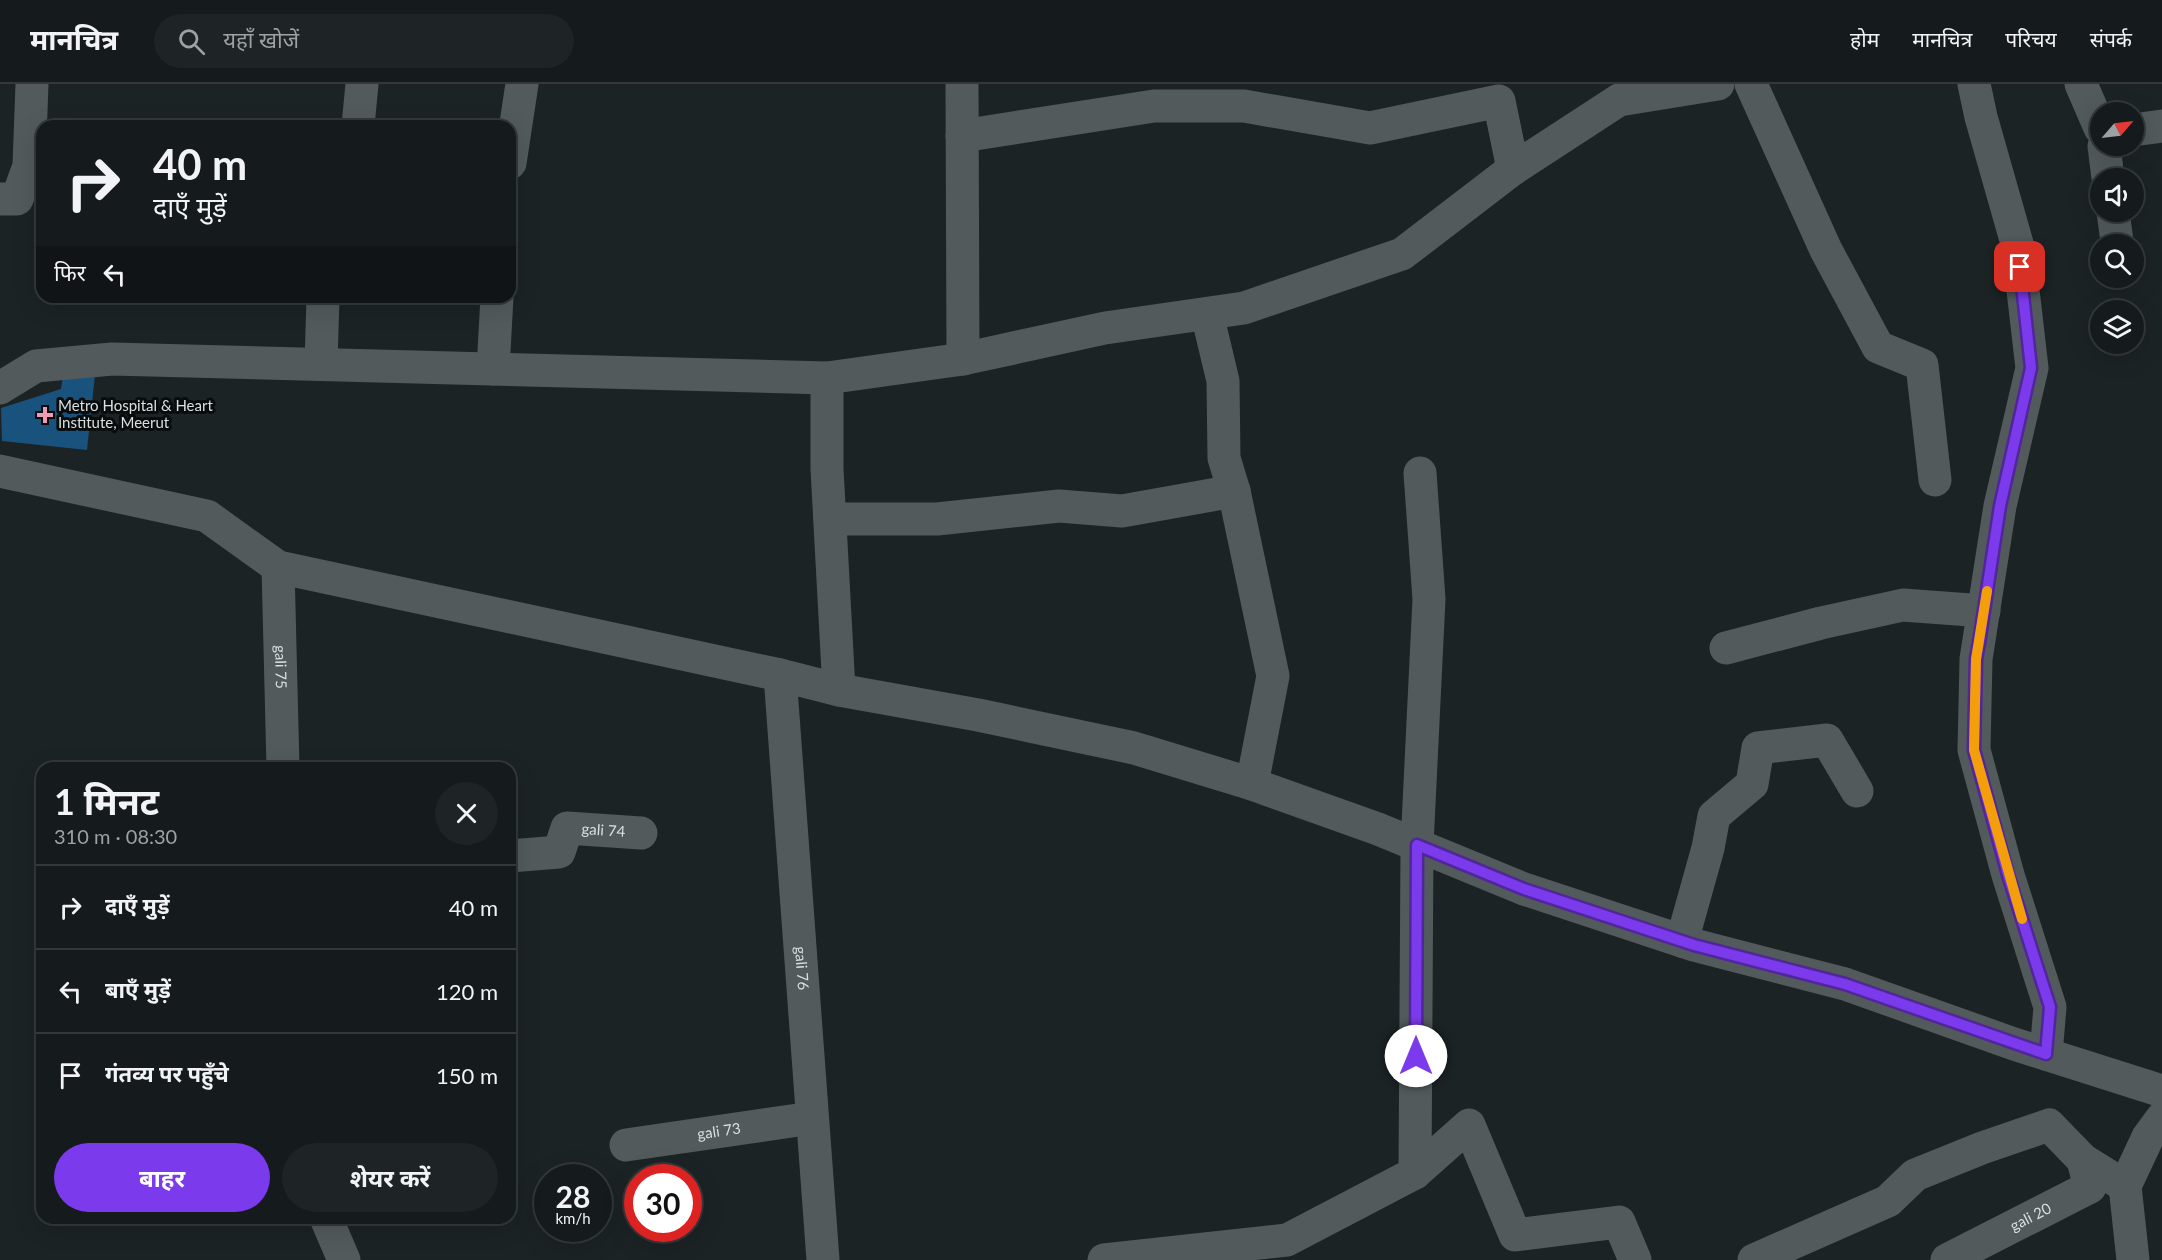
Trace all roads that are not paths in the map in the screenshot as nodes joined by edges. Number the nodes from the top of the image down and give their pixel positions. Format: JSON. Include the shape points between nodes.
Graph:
{"nodes":[{"id":1,"x":32,"y":84,"type":"edge"},
{"id":2,"x":362,"y":84,"type":"edge"},
{"id":3,"x":522,"y":84,"type":"edge"},
{"id":4,"x":962,"y":84,"type":"edge"},
{"id":5,"x":1718,"y":84,"type":"edge"},
{"id":6,"x":1751,"y":84,"type":"edge"},
{"id":7,"x":1974,"y":84,"type":"edge"},
{"id":8,"x":2081,"y":84,"type":"edge"},
{"id":9,"x":2090,"y":105,"type":"edge"},
{"id":10,"x":359,"y":120,"type":"edge"},
{"id":11,"x":516,"y":124,"type":"edge"},
{"id":12,"x":2162,"y":126,"type":"edge"},
{"id":13,"x":2144,"y":128,"type":"edge"},
{"id":14,"x":962,"y":136,"type":"junction"},
{"id":15,"x":1513,"y":169,"type":"junction"},
{"id":16,"x":0,"y":199,"type":"edge"},
{"id":17,"x":323,"y":303,"type":"edge"},
{"id":18,"x":497,"y":303,"type":"edge"},
{"id":19,"x":1207,"y":314,"type":"junction"},
{"id":20,"x":963,"y":359,"type":"junction"},
{"id":21,"x":321,"y":364,"type":"junction"},
{"id":22,"x":493,"y":369,"type":"junction"},
{"id":23,"x":826,"y":378,"type":"junction"},
{"id":24,"x":0,"y":388,"type":"edge"},
{"id":25,"x":0,"y":471,"type":"edge"},
{"id":26,"x":1419,"y":473,"type":"dead end"},
{"id":27,"x":1935,"y":480,"type":"dead end"},
{"id":28,"x":1234,"y":491,"type":"junction"},
{"id":29,"x":830,"y":519,"type":"junction"},
{"id":30,"x":278,"y":567,"type":"junction"},
{"id":31,"x":1984,"y":611,"type":"junction"},
{"id":32,"x":1726,"y":648,"type":"dead end"},
{"id":33,"x":780,"y":675,"type":"junction"},
{"id":34,"x":839,"y":690,"type":"junction"},
{"id":35,"x":284,"y":762,"type":"edge"},
{"id":36,"x":1252,"y":784,"type":"junction"},
{"id":37,"x":1857,"y":791,"type":"dead end"},
{"id":38,"x":641,"y":834,"type":"dead end"},
{"id":39,"x":1417,"y":845,"type":"junction"},
{"id":40,"x":516,"y":856,"type":"edge"},
{"id":41,"x":1682,"y":941,"type":"junction"},
{"id":42,"x":2046,"y":1054,"type":"junction"},
{"id":43,"x":2162,"y":1091,"type":"edge"},
{"id":44,"x":812,"y":1118,"type":"junction"},
{"id":45,"x":2162,"y":1118,"type":"edge"},
{"id":46,"x":626,"y":1145,"type":"dead end"},
{"id":47,"x":2083,"y":1160,"type":"junction"},
{"id":48,"x":1415,"y":1173,"type":"junction"},
{"id":49,"x":2124,"y":1186,"type":"junction"},
{"id":50,"x":329,"y":1224,"type":"edge"},
{"id":51,"x":1758,"y":1259,"type":"edge"},
{"id":52,"x":344,"y":1260,"type":"edge"},
{"id":53,"x":823,"y":1260,"type":"edge"},
{"id":54,"x":1104,"y":1260,"type":"edge"},
{"id":55,"x":1635,"y":1260,"type":"edge"},
{"id":56,"x":1947,"y":1260,"type":"edge"},
{"id":57,"x":2133,"y":1260,"type":"edge"}],
"edges":[{"from":1,"to":16,"type":"street","via":[[29,166],[17,199]]},
{"from":2,"to":10,"type":"street"},
{"from":3,"to":11,"type":"street"},
{"from":4,"to":14,"type":"street"},
{"from":5,"to":15,"type":"street","via":[[1619,100]]},
{"from":6,"to":27,"type":"street","via":[[1826,250],[1878,347],[1922,365]]},
{"from":7,"to":31,"type":"street","via":[[2018,247],[2031,368],[2000,506]]},
{"from":8,"to":9,"type":"street"},
{"from":12,"to":13,"type":"street"},
{"from":14,"to":15,"type":"street","via":[[1154,106],[1244,106],[1370,128],[1499,101]]},
{"from":14,"to":20,"type":"street"},
{"from":15,"to":19,"type":"street","via":[[1402,254],[1244,309]]},
{"from":17,"to":21,"type":"street"},
{"from":18,"to":22,"type":"street"},
{"from":19,"to":20,"type":"street","via":[[1105,328]]},
{"from":19,"to":28,"type":"street","via":[[1223,381],[1224,458]]},
{"from":20,"to":23,"type":"street"},
{"from":21,"to":22,"type":"street"},
{"from":21,"to":24,"type":"street","via":[[112,359],[36,366]]},
{"from":22,"to":23,"type":"street"},
{"from":23,"to":29,"type":"street"},
{"from":25,"to":30,"type":"street","via":[[207,516]]},
{"from":26,"to":39,"type":"street","via":[[1430,599]]},
{"from":28,"to":29,"type":"street","via":[[1122,511],[1059,506],[937,519]]},
{"from":28,"to":36,"type":"street","via":[[1273,676]]},
{"from":29,"to":34,"type":"street"},
{"from":30,"to":33,"type":"street"},
{"from":30,"to":35,"type":"street","name":"gali 75"},
{"from":31,"to":32,"type":"street","via":[[1903,605]]},
{"from":31,"to":42,"type":"street","via":[[1976,659],[1974,750],[2050,1007]]},
{"from":33,"to":34,"type":"street"},
{"from":33,"to":44,"type":"street","name":"gali 76"},
{"from":34,"to":36,"type":"street","via":[[1134,748]]},
{"from":36,"to":39,"type":"street"},
{"from":37,"to":41,"type":"street","via":[[1827,740],[1758,748],[1752,784],[1714,816]]},
{"from":38,"to":40,"type":"street","name":"gali 74","via":[[567,828],[559,852]]},
{"from":39,"to":41,"type":"street","via":[[1524,889]]},
{"from":39,"to":48,"type":"street"},
{"from":41,"to":42,"type":"street","via":[[1845,984]]},
{"from":42,"to":43,"type":"street"},
{"from":44,"to":46,"type":"street","name":"gali 73"},
{"from":44,"to":53,"type":"street","name":"gali 76"},
{"from":45,"to":49,"type":"street"},
{"from":47,"to":49,"type":"street"},
{"from":47,"to":51,"type":"street","via":[[2049,1125],[1915,1175],[1888,1201]]},
{"from":47,"to":56,"type":"street","name":"gali 20","via":[[2090,1187]]},
{"from":48,"to":54,"type":"street","via":[[1287,1240]]},
{"from":48,"to":55,"type":"street","via":[[1469,1125],[1515,1235],[1619,1222]]},
{"from":49,"to":57,"type":"street"},
{"from":50,"to":52,"type":"street"}]}
